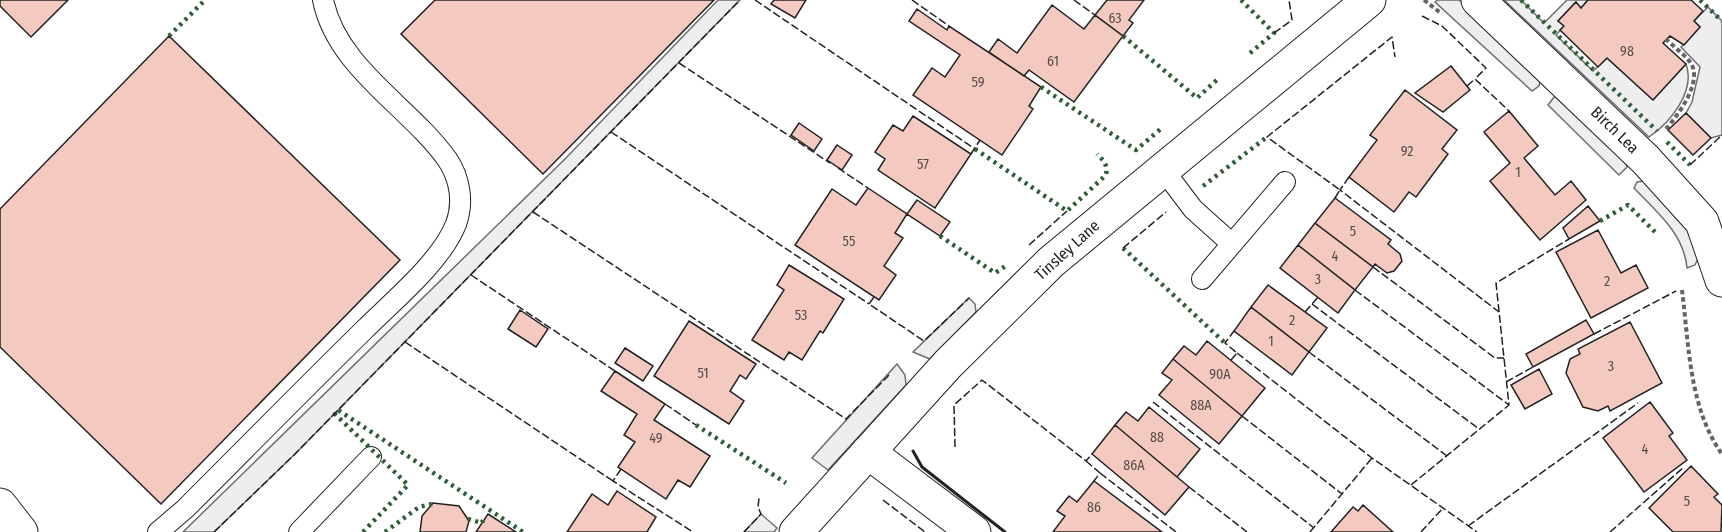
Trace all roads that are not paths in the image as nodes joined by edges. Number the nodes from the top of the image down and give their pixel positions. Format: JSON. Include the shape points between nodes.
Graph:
{"nodes":[{"id":1,"x":323,"y":0,"type":"edge"},
{"id":2,"x":1369,"y":0,"type":"edge"},
{"id":3,"x":1478,"y":0,"type":"edge"},
{"id":4,"x":1162,"y":168,"type":"junction"},
{"id":5,"x":1285,"y":182,"type":"dead end"},
{"id":6,"x":1232,"y":244,"type":"junction"},
{"id":7,"x":1202,"y":279,"type":"dead end"},
{"id":8,"x":1722,"y":280,"type":"edge"},
{"id":9,"x":868,"y":452,"type":"junction"},
{"id":10,"x":371,"y":457,"type":"dead end"},
{"id":11,"x":0,"y":505,"type":"edge"},
{"id":12,"x":21,"y":532,"type":"edge"},
{"id":13,"x":158,"y":532,"type":"edge"},
{"id":14,"x":299,"y":532,"type":"edge"},
{"id":15,"x":796,"y":532,"type":"edge"},
{"id":16,"x":974,"y":532,"type":"edge"}],
"edges":[{"from":1,"to":13,"type":"lane","via":[[352,57],[450,163],[459,186],[459,212],[440,250],[404,289]]},
{"from":2,"to":4,"type":"street","name":"Tinsley Lane"},
{"from":3,"to":8,"type":"street","name":"Birch Lea","via":[[1646,160],[1702,222]]},
{"from":4,"to":6,"type":"lane","via":[[1193,209]]},
{"from":4,"to":9,"type":"street","name":"Tinsley Lane","via":[[1051,262],[948,364]]},
{"from":5,"to":6,"type":"lane"},
{"from":6,"to":7,"type":"lane"},
{"from":9,"to":15,"type":"street","name":"Tinsley Lane"},
{"from":9,"to":16,"type":"street"},
{"from":10,"to":14,"type":"lane"},
{"from":11,"to":12,"type":"street"}]}
